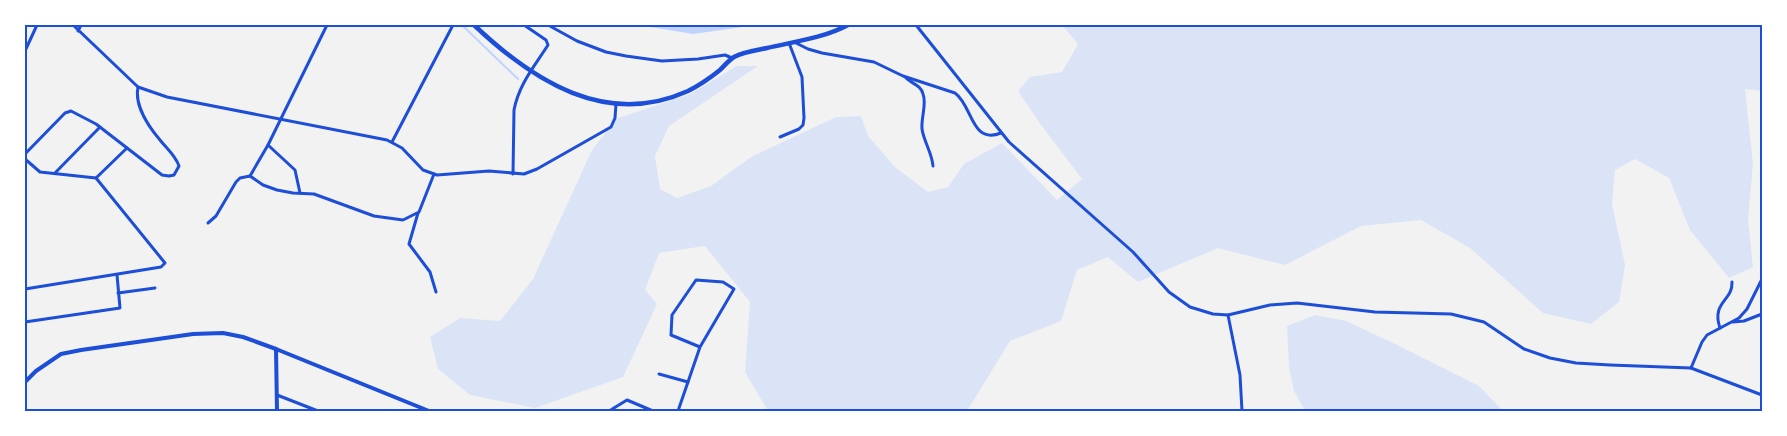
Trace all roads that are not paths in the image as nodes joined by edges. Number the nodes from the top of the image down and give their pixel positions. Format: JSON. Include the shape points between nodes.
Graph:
{"nodes":[{"id":1,"x":37,"y":25,"type":"edge"},
{"id":2,"x":73,"y":25,"type":"edge"},
{"id":3,"x":81,"y":25,"type":"edge"},
{"id":4,"x":327,"y":25,"type":"edge"},
{"id":5,"x":453,"y":25,"type":"edge"},
{"id":6,"x":474,"y":25,"type":"edge"},
{"id":7,"x":524,"y":25,"type":"edge"},
{"id":8,"x":548,"y":25,"type":"edge"},
{"id":9,"x":848,"y":25,"type":"edge"},
{"id":10,"x":916,"y":25,"type":"edge"},
{"id":11,"x":78,"y":31,"type":"junction"},
{"id":12,"x":791,"y":42,"type":"junction"},
{"id":13,"x":25,"y":51,"type":"edge"},
{"id":14,"x":732,"y":59,"type":"junction"},
{"id":15,"x":530,"y":72,"type":"junction"},
{"id":16,"x":906,"y":78,"type":"junction"},
{"id":17,"x":138,"y":87,"type":"junction"},
{"id":18,"x":616,"y":104,"type":"junction"},
{"id":19,"x":280,"y":119,"type":"junction"},
{"id":20,"x":100,"y":127,"type":"junction"},
{"id":21,"x":1002,"y":133,"type":"junction"},
{"id":22,"x":780,"y":137,"type":"dead end"},
{"id":23,"x":392,"y":142,"type":"junction"},
{"id":24,"x":268,"y":145,"type":"junction"},
{"id":25,"x":127,"y":148,"type":"junction"},
{"id":26,"x":25,"y":154,"type":"edge"},
{"id":27,"x":25,"y":160,"type":"edge"},
{"id":28,"x":933,"y":166,"type":"dead end"},
{"id":29,"x":55,"y":174,"type":"junction"},
{"id":30,"x":434,"y":174,"type":"junction"},
{"id":31,"x":513,"y":174,"type":"junction"},
{"id":32,"x":250,"y":176,"type":"junction"},
{"id":33,"x":96,"y":178,"type":"junction"},
{"id":34,"x":300,"y":193,"type":"junction"},
{"id":35,"x":418,"y":212,"type":"junction"},
{"id":36,"x":208,"y":223,"type":"dead end"},
{"id":37,"x":117,"y":275,"type":"junction"},
{"id":38,"x":1762,"y":279,"type":"edge"},
{"id":39,"x":1732,"y":282,"type":"dead end"},
{"id":40,"x":155,"y":288,"type":"dead end"},
{"id":41,"x":25,"y":289,"type":"edge"},
{"id":42,"x":436,"y":292,"type":"dead end"},
{"id":43,"x":118,"y":293,"type":"junction"},
{"id":44,"x":1762,"y":314,"type":"edge"},
{"id":45,"x":1228,"y":315,"type":"junction"},
{"id":46,"x":25,"y":322,"type":"edge"},
{"id":47,"x":1733,"y":322,"type":"junction"},
{"id":48,"x":1720,"y":328,"type":"junction"},
{"id":49,"x":700,"y":347,"type":"junction"},
{"id":50,"x":276,"y":350,"type":"junction"},
{"id":51,"x":1691,"y":368,"type":"junction"},
{"id":52,"x":659,"y":374,"type":"dead end"},
{"id":53,"x":25,"y":382,"type":"edge"},
{"id":54,"x":688,"y":382,"type":"junction"},
{"id":55,"x":277,"y":395,"type":"junction"},
{"id":56,"x":1762,"y":396,"type":"edge"},
{"id":57,"x":422,"y":410,"type":"edge"},
{"id":58,"x":277,"y":411,"type":"edge"},
{"id":59,"x":318,"y":411,"type":"edge"},
{"id":60,"x":429,"y":411,"type":"edge"},
{"id":61,"x":609,"y":411,"type":"edge"},
{"id":62,"x":653,"y":411,"type":"edge"},
{"id":63,"x":678,"y":411,"type":"edge"},
{"id":64,"x":1242,"y":411,"type":"edge"}],
"edges":[{"from":1,"to":13,"type":"street"},
{"from":2,"to":11,"type":"street"},
{"from":3,"to":11,"type":"street"},
{"from":4,"to":19,"type":"street"},
{"from":5,"to":23,"type":"street"},
{"from":6,"to":15,"type":"main road"},
{"from":7,"to":15,"type":"street","via":[[546,40],[548,45]]},
{"from":8,"to":14,"type":"street","via":[[577,41],[626,56],[662,61],[725,55]]},
{"from":9,"to":12,"type":"main road"},
{"from":10,"to":21,"type":"street"},
{"from":11,"to":17,"type":"street"},
{"from":12,"to":14,"type":"main road"},
{"from":12,"to":16,"type":"street","via":[[822,53],[874,62]]},
{"from":12,"to":22,"type":"street","via":[[802,78],[804,118],[799,129]]},
{"from":14,"to":18,"type":"main road","via":[[706,81],[667,100]]},
{"from":15,"to":18,"type":"main road","via":[[560,89]]},
{"from":15,"to":31,"type":"street","via":[[520,88],[514,110]]},
{"from":16,"to":21,"type":"street","via":[[955,93],[961,97],[981,132],[990,136]]},
{"from":16,"to":28,"type":"street","via":[[923,92],[922,131]]},
{"from":17,"to":19,"type":"street","via":[[167,98]]},
{"from":17,"to":25,"type":"street","via":[[136,96],[143,112],[152,131],[176,159],[177,171],[169,176],[162,175]]},
{"from":18,"to":31,"type":"street","via":[[611,127],[537,169]]},
{"from":19,"to":23,"type":"street"},
{"from":19,"to":24,"type":"street"},
{"from":20,"to":25,"type":"street"},
{"from":20,"to":26,"type":"street","via":[[71,111],[65,113]]},
{"from":20,"to":29,"type":"street"},
{"from":21,"to":45,"type":"street","via":[[1028,160],[1133,252],[1176,298],[1200,311]]},
{"from":23,"to":30,"type":"street","via":[[423,170]]},
{"from":24,"to":32,"type":"street"},
{"from":24,"to":34,"type":"street","via":[[296,170]]},
{"from":25,"to":33,"type":"street"},
{"from":27,"to":29,"type":"street","via":[[40,172]]},
{"from":29,"to":33,"type":"street"},
{"from":30,"to":31,"type":"street","via":[[489,171]]},
{"from":30,"to":35,"type":"street"},
{"from":32,"to":34,"type":"street","via":[[277,190]]},
{"from":32,"to":36,"type":"street","via":[[236,182],[216,216]]},
{"from":33,"to":37,"type":"street","via":[[166,263],[161,267]]},
{"from":34,"to":35,"type":"street","via":[[314,194],[374,216],[403,220]]},
{"from":35,"to":42,"type":"street","via":[[409,244],[430,272]]},
{"from":37,"to":41,"type":"street"},
{"from":37,"to":43,"type":"street"},
{"from":38,"to":47,"type":"street","via":[[1747,308]]},
{"from":39,"to":48,"type":"street","via":[[1732,290],[1718,311]]},
{"from":40,"to":43,"type":"street"},
{"from":43,"to":46,"type":"street","via":[[120,308]]},
{"from":44,"to":47,"type":"street"},
{"from":45,"to":51,"type":"street","via":[[1297,302],[1375,312],[1451,314],[1484,322],[1524,349],[1550,358],[1576,363]]},
{"from":45,"to":64,"type":"street","via":[[1240,375]]},
{"from":47,"to":48,"type":"street"},
{"from":48,"to":51,"type":"street","via":[[1707,335]]},
{"from":49,"to":49,"type":"street","via":[[671,335],[672,315],[696,280],[723,282],[734,289]]},
{"from":49,"to":54,"type":"street"},
{"from":50,"to":53,"type":"street","via":[[232,334],[193,334],[61,354]]},
{"from":50,"to":55,"type":"street"},
{"from":50,"to":57,"type":"street"},
{"from":51,"to":56,"type":"street"},
{"from":52,"to":54,"type":"street"},
{"from":54,"to":63,"type":"street"},
{"from":55,"to":58,"type":"street"},
{"from":55,"to":59,"type":"street"},
{"from":57,"to":60,"type":"street"},
{"from":61,"to":62,"type":"street","via":[[627,400]]}]}
